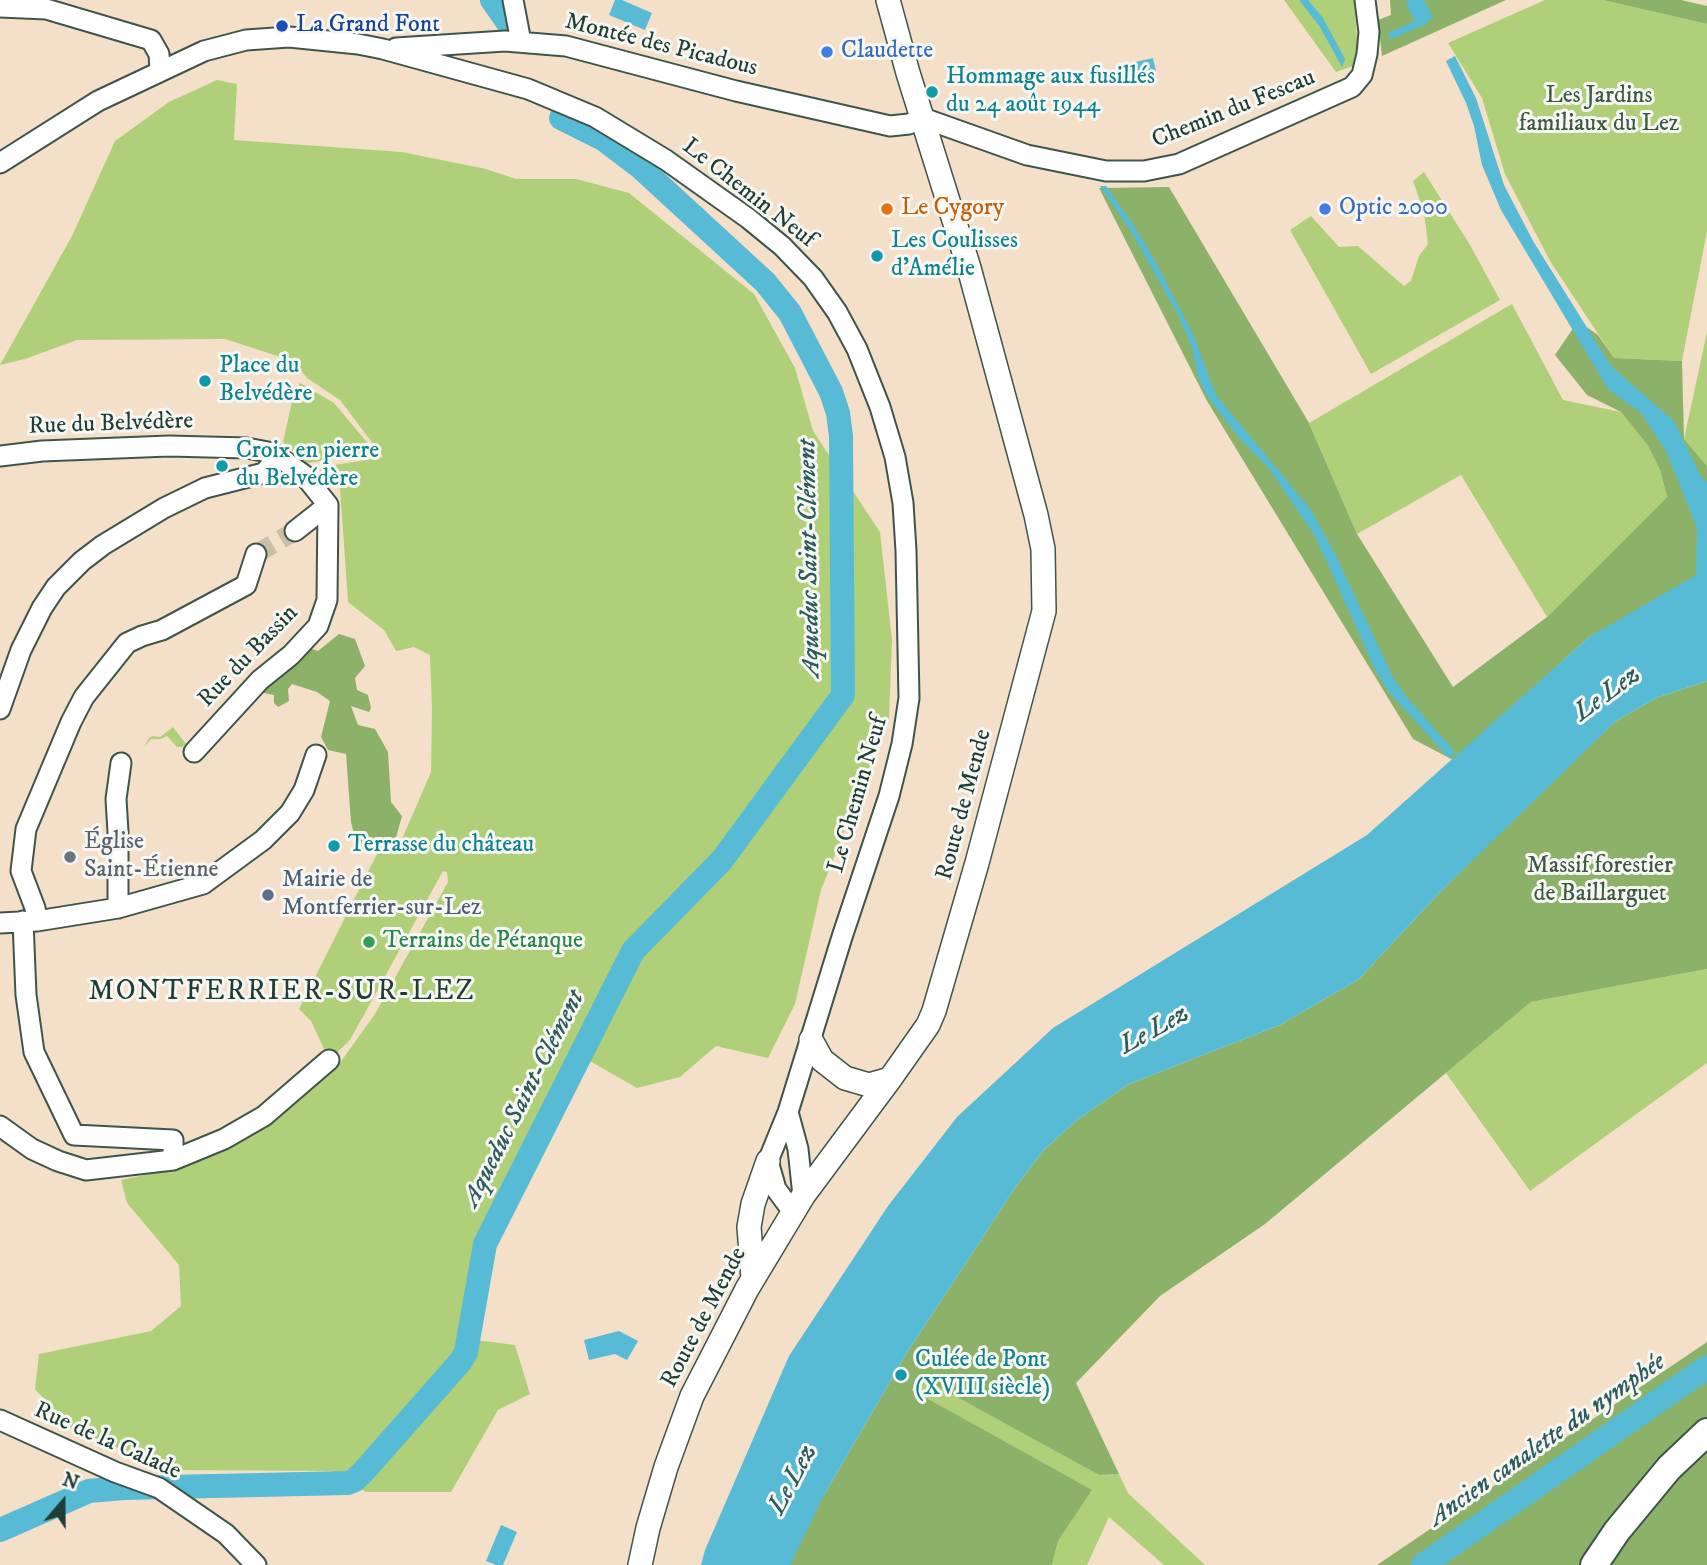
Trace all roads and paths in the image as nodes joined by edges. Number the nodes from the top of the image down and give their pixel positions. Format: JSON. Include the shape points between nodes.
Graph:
{"nodes":[{"id":1,"x":513,"y":0,"type":"edge"},
{"id":2,"x":888,"y":0,"type":"edge"},
{"id":3,"x":1365,"y":0,"type":"edge"},
{"id":4,"x":0,"y":7,"type":"edge"},
{"id":5,"x":521,"y":42,"type":"junction"},
{"id":6,"x":383,"y":48,"type":"junction"},
{"id":7,"x":160,"y":70,"type":"junction"},
{"id":8,"x":923,"y":118,"type":"junction"},
{"id":9,"x":0,"y":163,"type":"edge"},
{"id":10,"x":0,"y":456,"type":"edge"},
{"id":11,"x":278,"y":457,"type":"junction"},
{"id":12,"x":328,"y":505,"type":"junction"},
{"id":13,"x":295,"y":531,"type":"tunnel mouth"},
{"id":14,"x":256,"y":554,"type":"tunnel mouth"},
{"id":15,"x":0,"y":709,"type":"edge"},
{"id":16,"x":194,"y":752,"type":"dead end"},
{"id":17,"x":316,"y":755,"type":"dead end"},
{"id":18,"x":121,"y":763,"type":"dead end"},
{"id":19,"x":118,"y":908,"type":"junction"},
{"id":20,"x":30,"y":921,"type":"junction"},
{"id":21,"x":0,"y":923,"type":"edge"},
{"id":22,"x":811,"y":1040,"type":"junction"},
{"id":23,"x":329,"y":1060,"type":"dead end"},
{"id":24,"x":890,"y":1079,"type":"junction"},
{"id":25,"x":788,"y":1112,"type":"junction"},
{"id":26,"x":0,"y":1126,"type":"edge"},
{"id":27,"x":173,"y":1160,"type":"junction"},
{"id":28,"x":768,"y":1161,"type":"junction"},
{"id":29,"x":798,"y":1204,"type":"junction"},
{"id":30,"x":753,"y":1278,"type":"junction"},
{"id":31,"x":0,"y":1420,"type":"edge"},
{"id":32,"x":1707,"y":1432,"type":"edge"},
{"id":33,"x":256,"y":1565,"type":"edge"},
{"id":34,"x":640,"y":1565,"type":"edge"},
{"id":35,"x":1594,"y":1565,"type":"edge"}],
"edges":[{"from":1,"to":5,"type":"street"},
{"from":2,"to":8,"type":"street","name":"Route de Mende"},
{"from":3,"to":8,"type":"street","name":"Chemin du Fescau","via":[[1367,54],[1362,75],[1352,87],[1161,169],[1091,169],[1027,155]]},
{"from":4,"to":7,"type":"street","via":[[46,9],[152,40]]},
{"from":5,"to":6,"type":"street","name":"Montée des Picadous"},
{"from":5,"to":8,"type":"street","name":"Montée des Picadous","via":[[582,50],[890,126]]},
{"from":6,"to":7,"type":"street","name":"Le Chemin Neuf","via":[[289,37],[246,40]]},
{"from":6,"to":22,"type":"street","name":"Le Chemin Neuf","via":[[548,96],[666,160],[766,232],[806,270],[837,312],[871,380],[890,437],[903,503],[909,698],[889,796]]},
{"from":7,"to":9,"type":"street","name":"Le Chemin Neuf","via":[[98,101]]},
{"from":8,"to":24,"type":"street","name":"Route de Mende","via":[[1036,515],[1046,597],[942,989],[928,1025]]},
{"from":10,"to":11,"type":"street","name":"Rue du Belvédère","via":[[213,446],[266,451]]},
{"from":11,"to":12,"type":"street","name":"Rue du Belvédère","via":[[304,475]]},
{"from":11,"to":15,"type":"street","via":[[264,473],[205,488],[164,508],[82,561],[41,608]]},
{"from":12,"to":13,"type":"street"},
{"from":12,"to":16,"type":"street","name":"Rue du Bassin","via":[[327,600],[318,626]]},
{"from":14,"to":20,"type":"street","via":[[246,585],[162,631],[127,643],[84,697],[26,829],[21,871],[35,908]]},
{"from":17,"to":19,"type":"street","via":[[297,803],[263,840],[203,884]]},
{"from":18,"to":19,"type":"street","via":[[116,799]]},
{"from":19,"to":20,"type":"street"},
{"from":20,"to":21,"type":"street"},
{"from":20,"to":27,"type":"street","via":[[26,995],[34,1052],[74,1135],[173,1140]]},
{"from":22,"to":24,"type":"street","via":[[821,1060],[845,1078],[869,1085]]},
{"from":22,"to":25,"type":"street","name":"Le Chemin Neuf"},
{"from":23,"to":27,"type":"street","via":[[264,1116]]},
{"from":24,"to":29,"type":"street","name":"Route de Mende"},
{"from":25,"to":28,"type":"street","name":"Le Chemin Neuf"},
{"from":25,"to":29,"type":"street","via":[[797,1149]]},
{"from":26,"to":27,"type":"street","via":[[32,1149],[86,1170]]},
{"from":28,"to":29,"type":"street","via":[[776,1189]]},
{"from":28,"to":30,"type":"street","via":[[749,1227]]},
{"from":29,"to":30,"type":"street","name":"Route de Mende"},
{"from":30,"to":34,"type":"street","name":"Route de Mende","via":[[692,1396],[666,1467]]},
{"from":31,"to":33,"type":"street","name":"Rue de la Calade","via":[[159,1488],[226,1534]]},
{"from":32,"to":35,"type":"main road","via":[[1669,1468]]}]}
